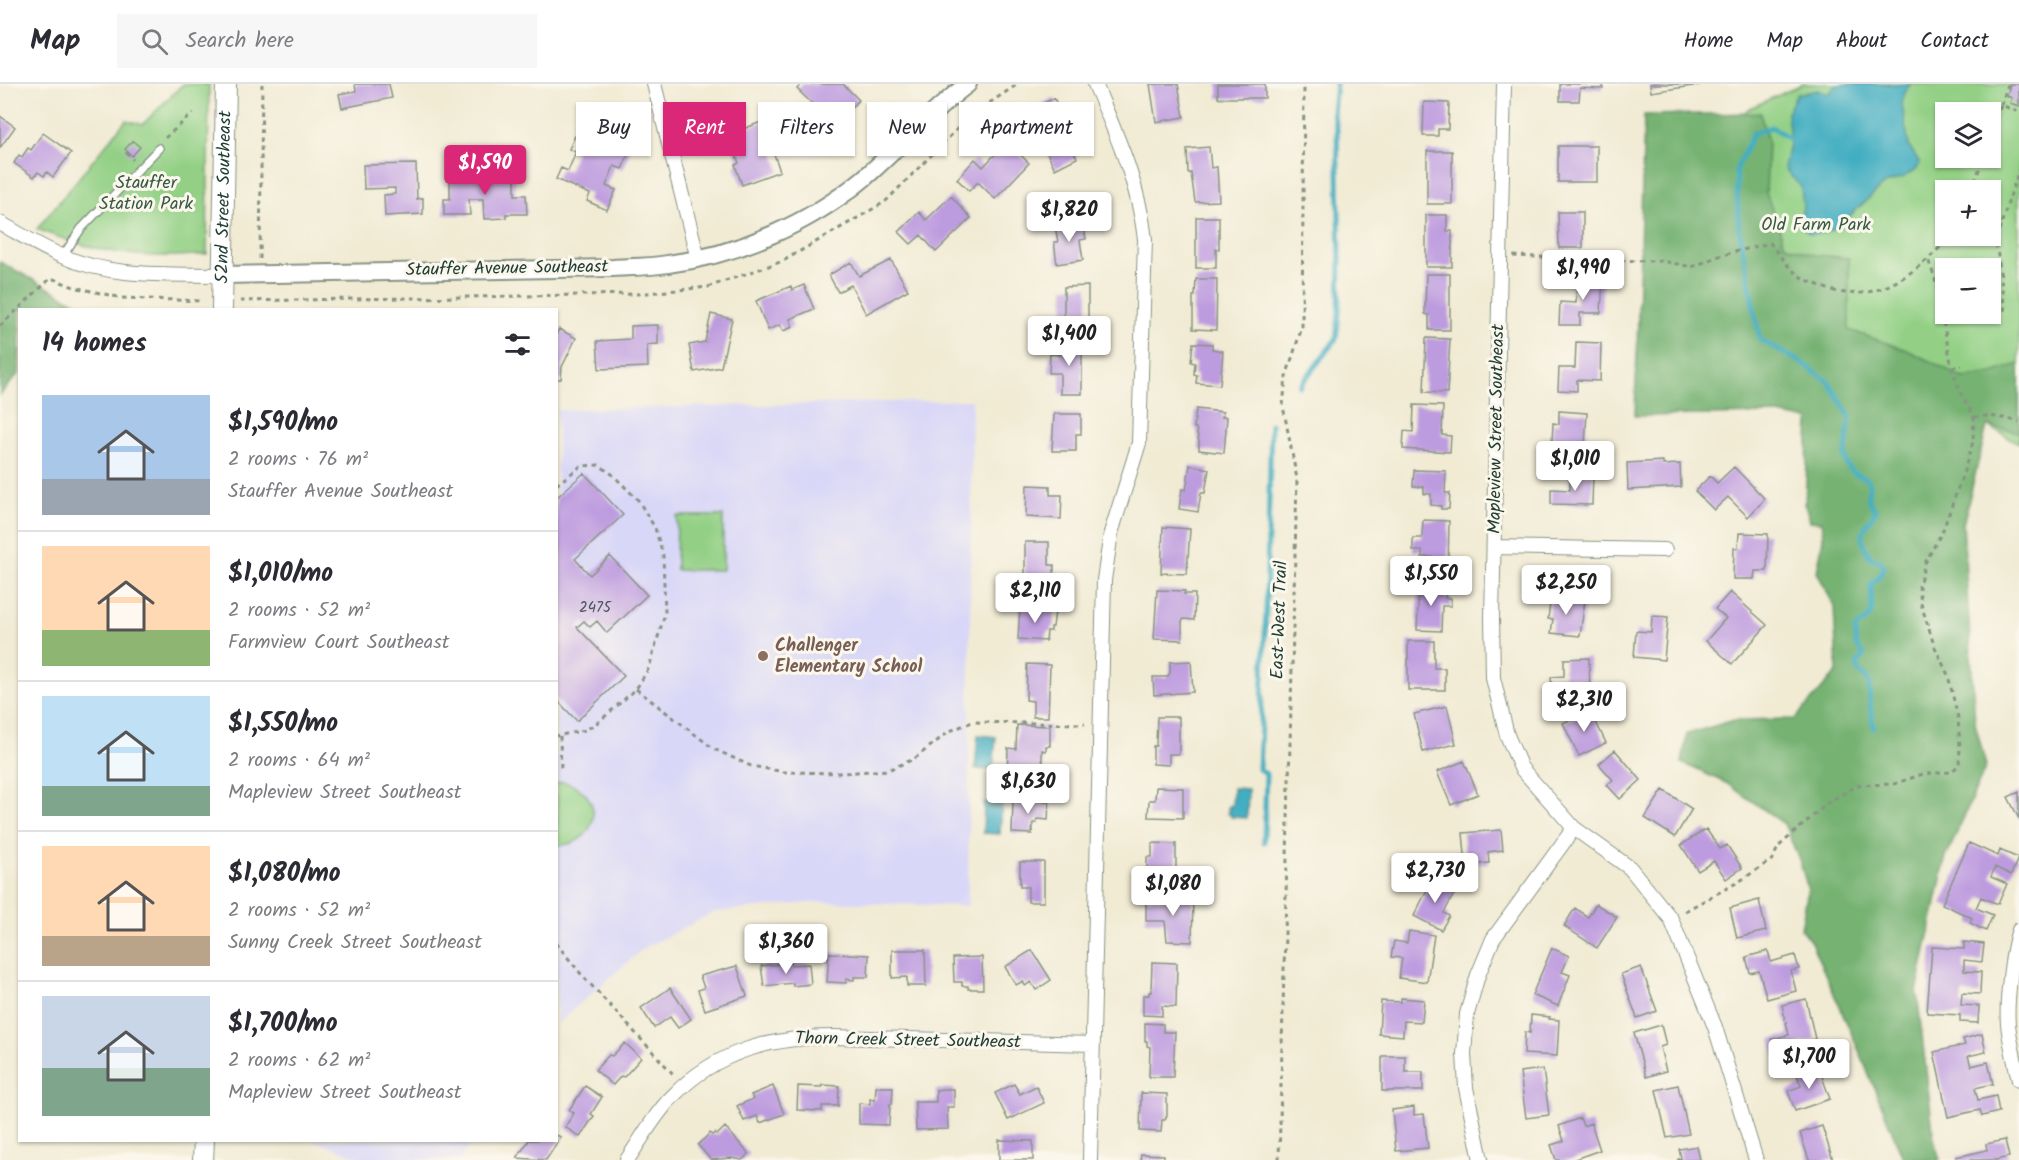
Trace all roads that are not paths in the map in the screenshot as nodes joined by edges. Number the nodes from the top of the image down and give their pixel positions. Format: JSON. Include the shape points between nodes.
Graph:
{"nodes":[{"id":1,"x":226,"y":84,"type":"edge"},
{"id":2,"x":654,"y":84,"type":"edge"},
{"id":3,"x":968,"y":84,"type":"edge"},
{"id":4,"x":1095,"y":84,"type":"edge"},
{"id":5,"x":1504,"y":84,"type":"edge"},
{"id":6,"x":159,"y":148,"type":"road end"},
{"id":7,"x":0,"y":223,"type":"edge"},
{"id":8,"x":62,"y":256,"type":"junction"},
{"id":9,"x":698,"y":259,"type":"junction"},
{"id":10,"x":222,"y":275,"type":"junction"},
{"id":11,"x":222,"y":305,"type":"edge"},
{"id":12,"x":1494,"y":547,"type":"junction"},
{"id":13,"x":1665,"y":550,"type":"dead end"},
{"id":14,"x":1574,"y":828,"type":"junction"},
{"id":15,"x":2019,"y":930,"type":"edge"},
{"id":16,"x":1093,"y":1044,"type":"junction"},
{"id":17,"x":2019,"y":1080,"type":"edge"},
{"id":18,"x":204,"y":1142,"type":"edge"},
{"id":19,"x":203,"y":1160,"type":"edge"},
{"id":20,"x":627,"y":1160,"type":"edge"},
{"id":21,"x":1090,"y":1160,"type":"edge"},
{"id":22,"x":1481,"y":1160,"type":"edge"},
{"id":23,"x":1756,"y":1160,"type":"edge"}],
"edges":[{"from":1,"to":10,"type":"main road","name":"52nd Street Southeast"},
{"from":2,"to":9,"type":"street"},
{"from":3,"to":9,"type":"street","name":"Stauffer Avenue Southeast","via":[[844,193],[778,231]]},
{"from":4,"to":16,"type":"street","via":[[1132,174],[1145,239],[1140,443],[1111,533],[1104,580]]},
{"from":5,"to":12,"type":"street","name":"Mapleview Street Southeast"},
{"from":6,"to":8,"type":"lane","via":[[81,229]]},
{"from":7,"to":8,"type":"street","name":"Stauffer Avenue Southeast"},
{"from":8,"to":10,"type":"street","name":"Stauffer Avenue Southeast","via":[[101,268]]},
{"from":9,"to":10,"type":"street","name":"Stauffer Avenue Southeast","via":[[613,268]]},
{"from":10,"to":11,"type":"main road","name":"52nd Street Southeast"},
{"from":12,"to":13,"type":"street"},
{"from":12,"to":14,"type":"street","name":"Mapleview Street Southeast","via":[[1493,678],[1507,735],[1521,768]]},
{"from":14,"to":22,"type":"street","via":[[1493,939],[1467,1014],[1466,1088]]},
{"from":14,"to":23,"type":"street","name":"Mapleview Street Southeast","via":[[1630,868],[1671,919],[1715,1027]]},
{"from":15,"to":17,"type":"street","via":[[2008,1023]]},
{"from":16,"to":20,"type":"street","name":"Thorn Creek Street Southeast","via":[[834,1037],[766,1043],[713,1065],[684,1086]]},
{"from":16,"to":21,"type":"street"},
{"from":18,"to":19,"type":"main road"}]}
